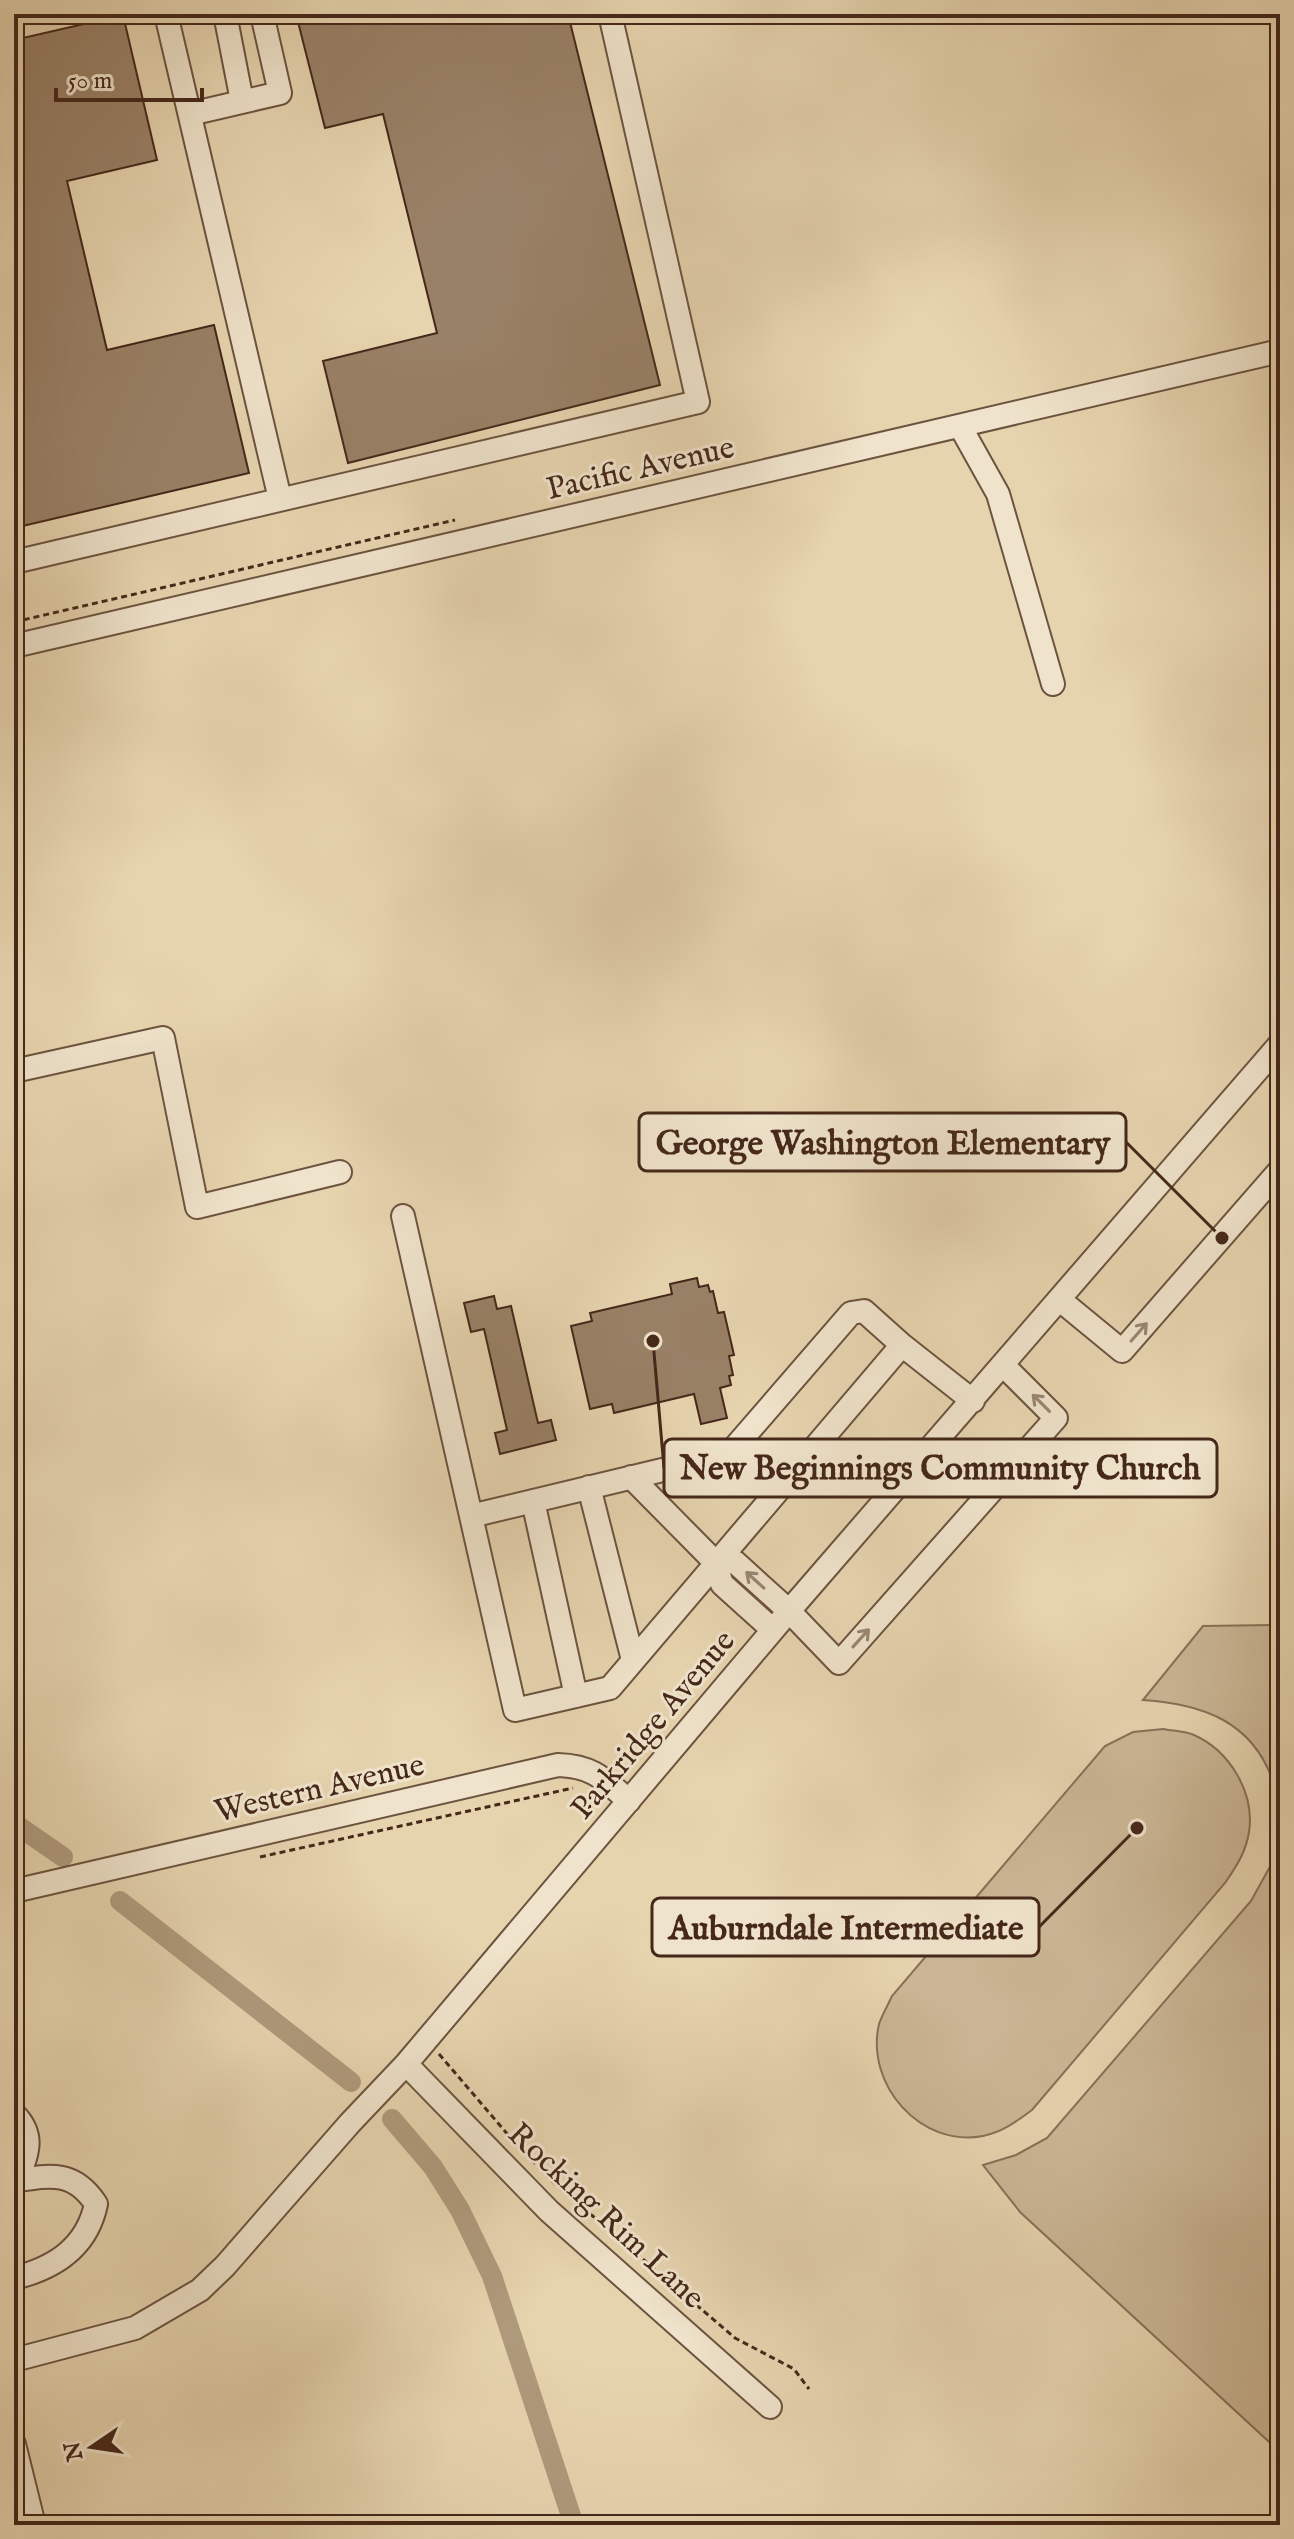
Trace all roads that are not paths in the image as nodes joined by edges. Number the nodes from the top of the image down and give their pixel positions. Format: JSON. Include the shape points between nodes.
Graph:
{"nodes":[{"id":1,"x":166,"y":14,"type":"edge"},
{"id":2,"x":225,"y":14,"type":"edge"},
{"id":3,"x":262,"y":14,"type":"edge"},
{"id":4,"x":610,"y":14,"type":"edge"},
{"id":5,"x":242,"y":101,"type":"junction"},
{"id":6,"x":190,"y":114,"type":"junction"},
{"id":7,"x":1280,"y":351,"type":"edge"},
{"id":8,"x":960,"y":426,"type":"junction"},
{"id":9,"x":280,"y":499,"type":"junction"},
{"id":10,"x":14,"y":562,"type":"edge"},
{"id":11,"x":14,"y":646,"type":"edge"},
{"id":12,"x":1053,"y":684,"type":"dead end"},
{"id":13,"x":1280,"y":1044,"type":"edge"},
{"id":14,"x":14,"y":1071,"type":"edge"},
{"id":15,"x":1280,"y":1170,"type":"edge"},
{"id":16,"x":340,"y":1172,"type":"dead end"},
{"id":17,"x":403,"y":1216,"type":"dead end"},
{"id":18,"x":1060,"y":1300,"type":"junction"},
{"id":19,"x":902,"y":1345,"type":"junction"},
{"id":20,"x":1004,"y":1366,"type":"junction"},
{"id":21,"x":973,"y":1401,"type":"junction"},
{"id":22,"x":631,"y":1477,"type":"junction"},
{"id":23,"x":589,"y":1487,"type":"junction"},
{"id":24,"x":533,"y":1501,"type":"junction"},
{"id":25,"x":471,"y":1516,"type":"junction"},
{"id":26,"x":715,"y":1562,"type":"junction"},
{"id":27,"x":789,"y":1611,"type":"junction"},
{"id":28,"x":773,"y":1630,"type":"junction"},
{"id":29,"x":633,"y":1660,"type":"junction"},
{"id":30,"x":576,"y":1696,"type":"junction"},
{"id":31,"x":629,"y":1801,"type":"junction"},
{"id":32,"x":14,"y":1891,"type":"edge"},
{"id":33,"x":406,"y":2064,"type":"junction"},
{"id":34,"x":14,"y":2114,"type":"edge"},
{"id":35,"x":15,"y":2180,"type":"edge"},
{"id":36,"x":14,"y":2278,"type":"edge"},
{"id":37,"x":14,"y":2360,"type":"edge"},
{"id":38,"x":770,"y":2407,"type":"dead end"},
{"id":39,"x":14,"y":2444,"type":"edge"},
{"id":40,"x":34,"y":2525,"type":"edge"}],
"edges":[{"from":1,"to":6,"type":"street"},
{"from":2,"to":5,"type":"street"},
{"from":3,"to":5,"type":"street","via":[[280,93]]},
{"from":4,"to":9,"type":"street","via":[[698,402]]},
{"from":5,"to":6,"type":"street"},
{"from":6,"to":9,"type":"street"},
{"from":7,"to":8,"type":"street","name":"Pacific Avenue"},
{"from":8,"to":11,"type":"street","name":"Pacific Avenue"},
{"from":8,"to":12,"type":"street","via":[[998,494]]},
{"from":9,"to":10,"type":"street"},
{"from":13,"to":18,"type":"street","name":"Parkridge Avenue"},
{"from":14,"to":16,"type":"street","via":[[163,1038],[197,1207]]},
{"from":18,"to":15,"type":"street","one_way":true,"via":[[1122,1351]]},
{"from":17,"to":25,"type":"street"},
{"from":18,"to":20,"type":"street","name":"Parkridge Avenue"},
{"from":19,"to":21,"type":"street"},
{"from":19,"to":22,"type":"street","via":[[864,1311],[851,1313],[729,1454]]},
{"from":19,"to":26,"type":"street"},
{"from":20,"to":21,"type":"street","name":"Parkridge Avenue"},
{"from":27,"to":20,"type":"street","one_way":true,"via":[[839,1663],[1046,1430],[1056,1418]]},
{"from":21,"to":27,"type":"street","name":"Parkridge Avenue"},
{"from":22,"to":23,"type":"street"},
{"from":22,"to":26,"type":"street"},
{"from":23,"to":24,"type":"street"},
{"from":23,"to":29,"type":"street"},
{"from":24,"to":25,"type":"street"},
{"from":24,"to":30,"type":"street"},
{"from":25,"to":30,"type":"street","via":[[515,1710]]},
{"from":27,"to":26,"type":"street","one_way":true,"via":[[735,1562]]},
{"from":26,"to":28,"type":"street","via":[[722,1584]]},
{"from":26,"to":29,"type":"street"},
{"from":27,"to":28,"type":"street","name":"Parkridge Avenue"},
{"from":28,"to":31,"type":"street","name":"Parkridge Avenue"},
{"from":29,"to":30,"type":"street","via":[[610,1688]]},
{"from":31,"to":32,"type":"street","name":"Western Avenue","via":[[580,1766],[558,1765]]},
{"from":31,"to":33,"type":"street","name":"Parkridge Avenue"},
{"from":33,"to":37,"type":"street","name":"Parkridge Avenue","via":[[200,2290],[135,2328]]},
{"from":33,"to":38,"type":"street","name":"Rocking Rim Lane","via":[[549,2211]]},
{"from":34,"to":35,"type":"street","via":[[26,2127],[28,2152]]},
{"from":35,"to":36,"type":"street","via":[[58,2175],[86,2188],[96,2204],[91,2227],[63,2257],[41,2272]]},
{"from":39,"to":40,"type":"street"}]}
